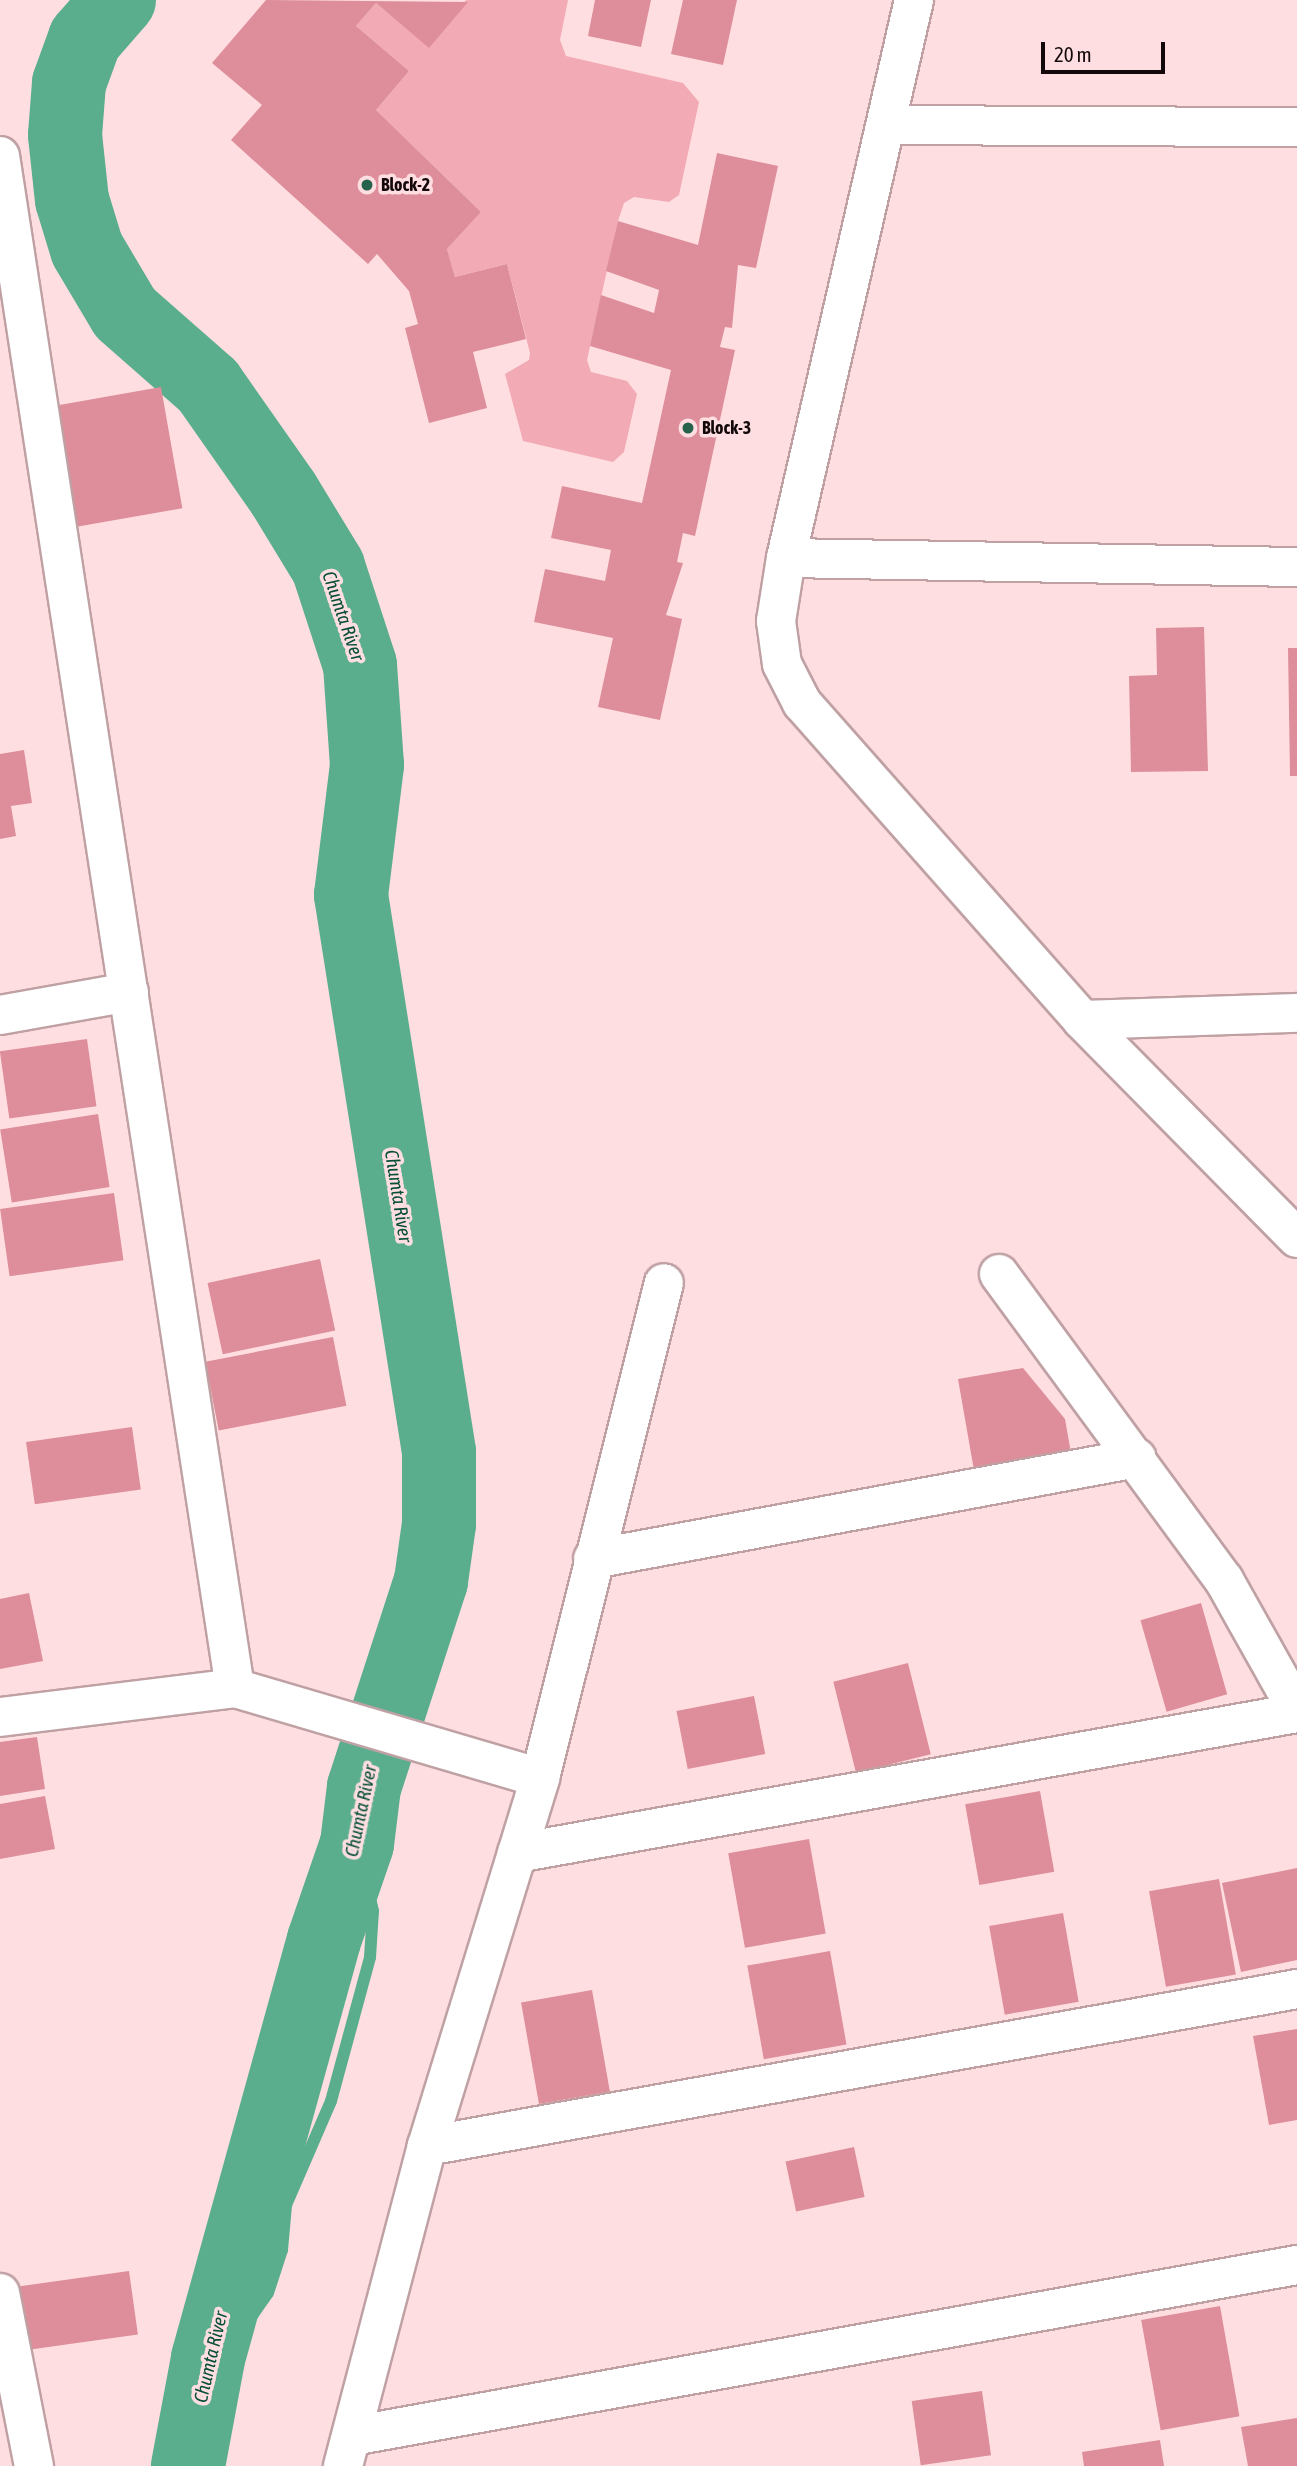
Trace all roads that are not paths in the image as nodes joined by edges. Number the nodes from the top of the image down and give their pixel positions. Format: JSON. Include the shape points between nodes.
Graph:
{"nodes":[{"id":1,"x":914,"y":0,"type":"edge"},
{"id":2,"x":886,"y":125,"type":"junction"},
{"id":3,"x":1297,"y":127,"type":"edge"},
{"id":4,"x":0,"y":156,"type":"edge"},
{"id":5,"x":786,"y":558,"type":"junction"},
{"id":6,"x":1297,"y":567,"type":"edge"},
{"id":7,"x":129,"y":992,"type":"junction"},
{"id":8,"x":1297,"y":1013,"type":"edge"},
{"id":9,"x":0,"y":1015,"type":"edge"},
{"id":10,"x":1082,"y":1020,"type":"junction"},
{"id":11,"x":1297,"y":1238,"type":"edge"},
{"id":12,"x":999,"y":1275,"type":"dead end"},
{"id":13,"x":664,"y":1283,"type":"dead end"},
{"id":14,"x":1137,"y":1458,"type":"junction"},
{"id":15,"x":593,"y":1559,"type":"junction"},
{"id":16,"x":235,"y":1688,"type":"junction"},
{"id":17,"x":1297,"y":1712,"type":"edge"},
{"id":18,"x":0,"y":1717,"type":"edge"},
{"id":19,"x":540,"y":1778,"type":"junction"},
{"id":20,"x":517,"y":1853,"type":"junction"},
{"id":21,"x":1297,"y":1989,"type":"edge"},
{"id":22,"x":427,"y":2146,"type":"junction"},
{"id":23,"x":1297,"y":2265,"type":"edge"},
{"id":24,"x":0,"y":2293,"type":"edge"},
{"id":25,"x":347,"y":2451,"type":"edge"},
{"id":26,"x":34,"y":2466,"type":"edge"}],
"edges":[{"from":1,"to":2,"type":"street"},
{"from":2,"to":3,"type":"street"},
{"from":2,"to":5,"type":"street"},
{"from":4,"to":7,"type":"street"},
{"from":5,"to":6,"type":"street"},
{"from":5,"to":10,"type":"street","via":[[776,621],[790,685]]},
{"from":7,"to":9,"type":"street"},
{"from":7,"to":16,"type":"street"},
{"from":8,"to":10,"type":"street"},
{"from":10,"to":11,"type":"street"},
{"from":12,"to":14,"type":"street"},
{"from":13,"to":15,"type":"street"},
{"from":14,"to":15,"type":"street"},
{"from":14,"to":17,"type":"street","via":[[1224,1580]]},
{"from":15,"to":19,"type":"street"},
{"from":16,"to":18,"type":"street"},
{"from":16,"to":19,"type":"street"},
{"from":17,"to":20,"type":"street"},
{"from":19,"to":20,"type":"street"},
{"from":20,"to":22,"type":"street"},
{"from":21,"to":22,"type":"street"},
{"from":22,"to":25,"type":"street"},
{"from":23,"to":25,"type":"street"},
{"from":24,"to":26,"type":"street"}]}
